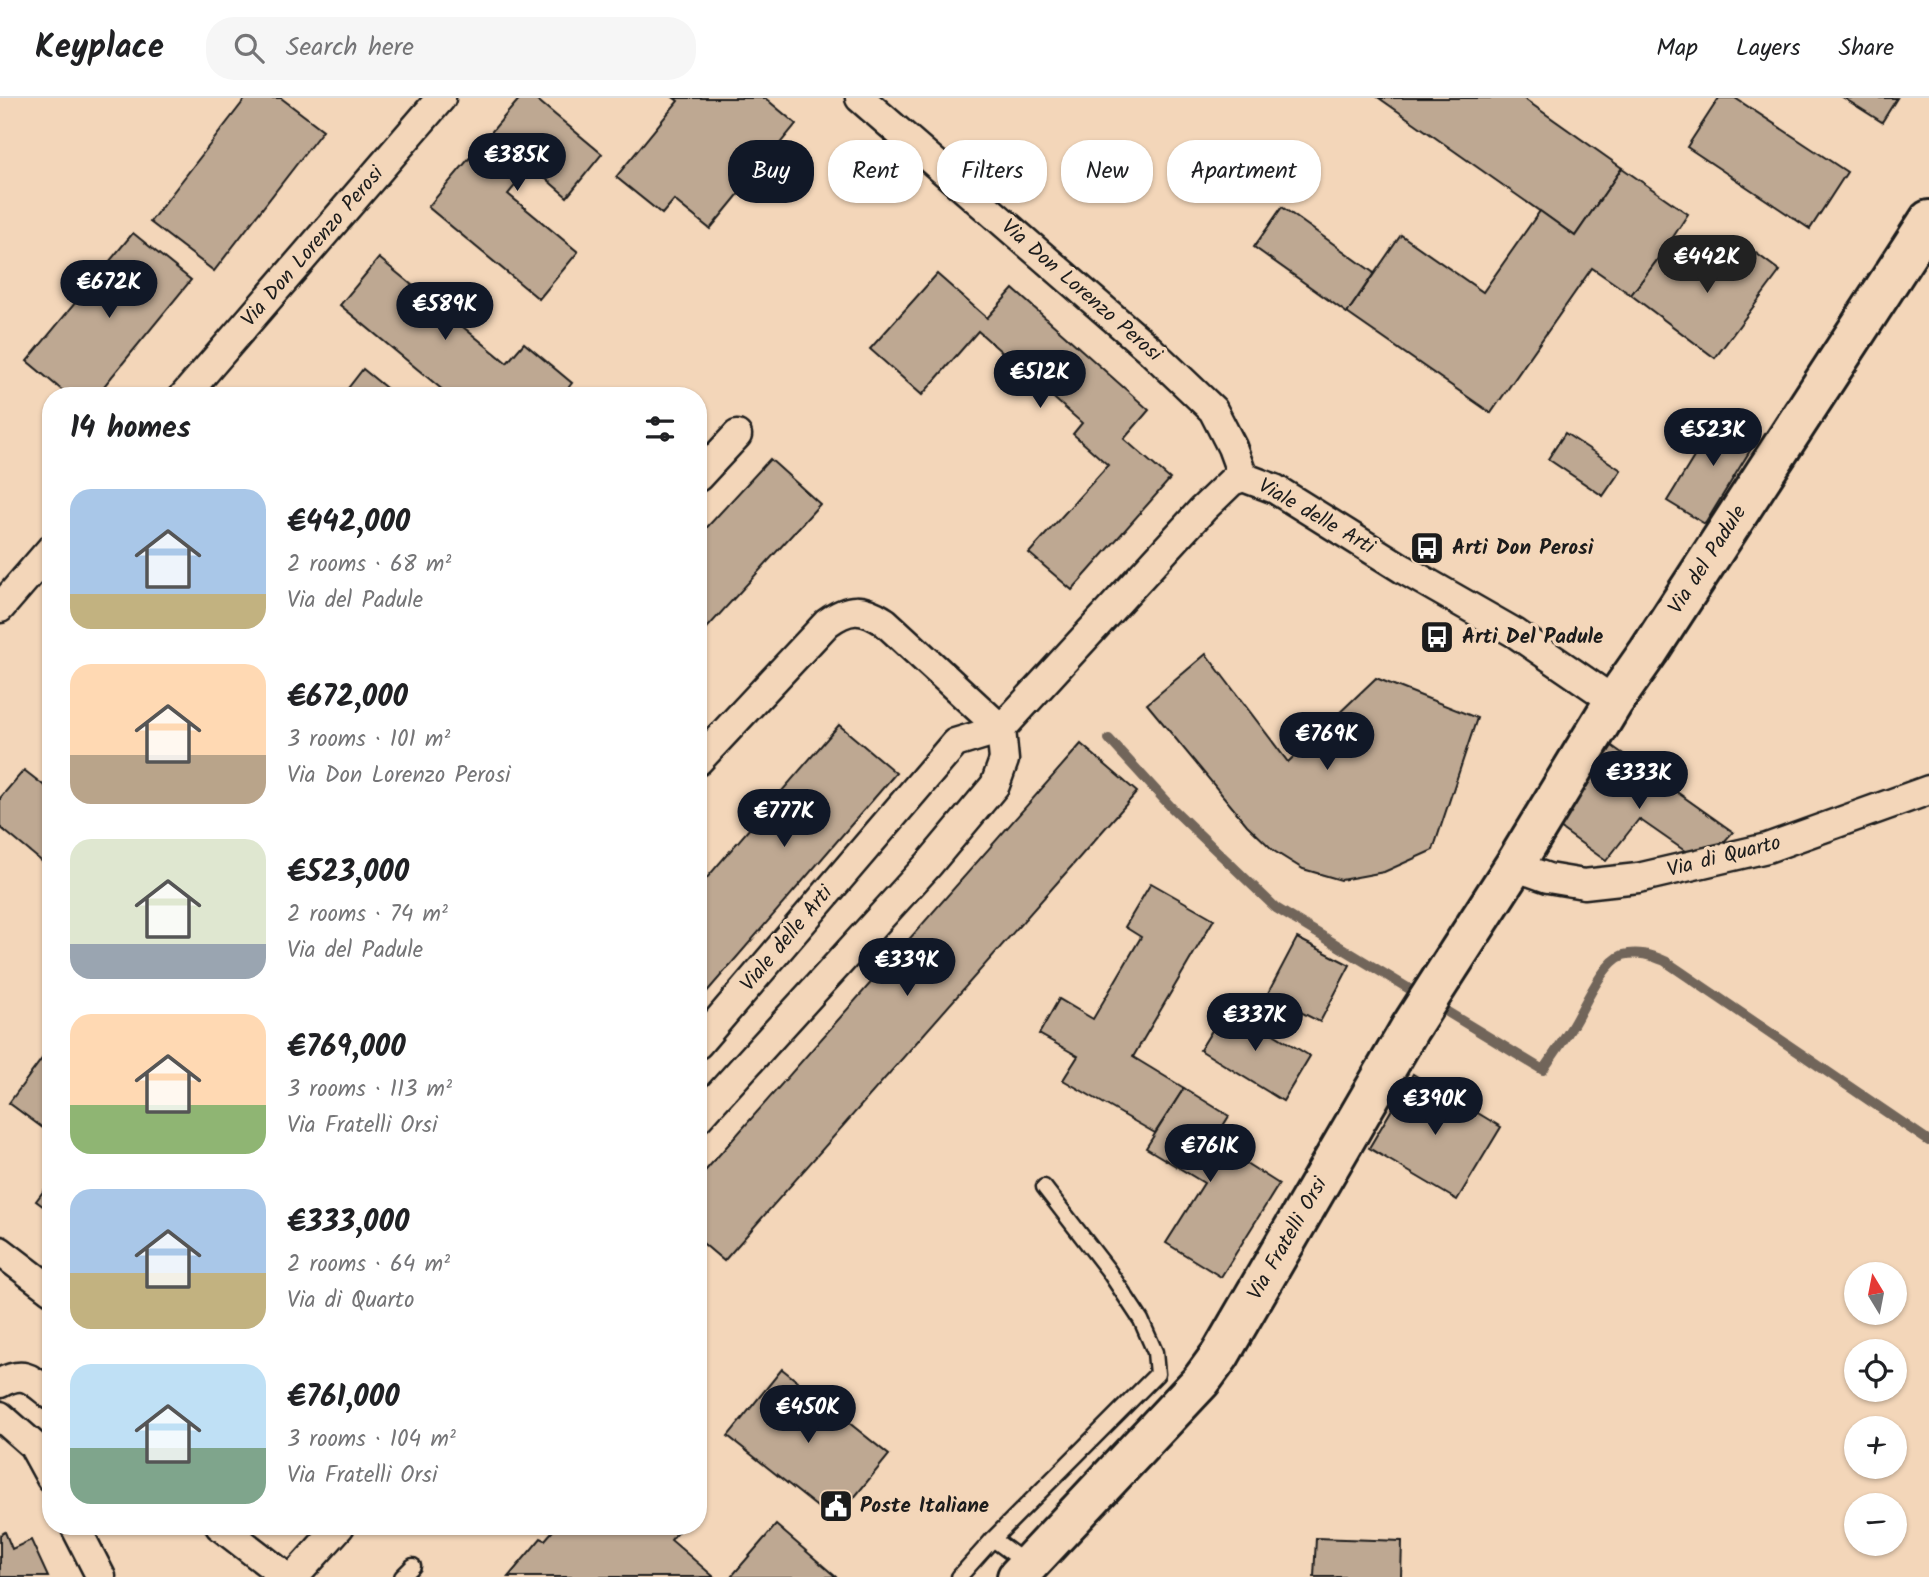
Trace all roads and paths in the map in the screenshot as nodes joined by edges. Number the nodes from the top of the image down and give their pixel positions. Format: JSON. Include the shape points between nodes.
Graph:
{"nodes":[{"id":1,"x":441,"y":98,"type":"edge"},
{"id":2,"x":860,"y":98,"type":"edge"},
{"id":3,"x":1929,"y":220,"type":"edge"},
{"id":4,"x":192,"y":387,"type":"edge"},
{"id":5,"x":737,"y":435,"type":"dead end"},
{"id":6,"x":707,"y":467,"type":"edge"},
{"id":7,"x":1243,"y":477,"type":"junction"},
{"id":8,"x":42,"y":559,"type":"edge"},
{"id":9,"x":0,"y":608,"type":"edge"},
{"id":10,"x":1614,"y":701,"type":"junction"},
{"id":11,"x":1000,"y":729,"type":"junction"},
{"id":12,"x":707,"y":751,"type":"edge"},
{"id":13,"x":1929,"y":790,"type":"edge"},
{"id":14,"x":1514,"y":866,"type":"junction"},
{"id":15,"x":707,"y":1033,"type":"edge"},
{"id":16,"x":707,"y":1108,"type":"edge"},
{"id":17,"x":1044,"y":1187,"type":"dead end"},
{"id":18,"x":0,"y":1252,"type":"edge"},
{"id":19,"x":42,"y":1283,"type":"edge"},
{"id":20,"x":0,"y":1383,"type":"edge"},
{"id":21,"x":42,"y":1388,"type":"edge"},
{"id":22,"x":0,"y":1416,"type":"edge"},
{"id":23,"x":42,"y":1462,"type":"edge"},
{"id":24,"x":80,"y":1535,"type":"edge"},
{"id":25,"x":232,"y":1535,"type":"edge"},
{"id":26,"x":332,"y":1535,"type":"edge"},
{"id":27,"x":993,"y":1539,"type":"junction"},
{"id":28,"x":1022,"y":1571,"type":"edge"},
{"id":29,"x":101,"y":1577,"type":"edge"},
{"id":30,"x":286,"y":1577,"type":"edge"},
{"id":31,"x":294,"y":1577,"type":"edge"},
{"id":32,"x":958,"y":1577,"type":"edge"}],
"edges":[{"from":1,"to":4,"type":"street","name":"Via Don Lorenzo Perosi"},
{"from":2,"to":7,"type":"street","name":"Via Don Lorenzo Perosi","via":[[1213,410]]},
{"from":3,"to":10,"type":"main road","name":"Via del Padule"},
{"from":5,"to":6,"type":"street"},
{"from":7,"to":10,"type":"street","name":"Viale delle Arti","via":[[1275,489],[1515,634]]},
{"from":7,"to":11,"type":"street","name":"Viale delle Arti","via":[[1232,481],[1203,509]]},
{"from":8,"to":9,"type":"street"},
{"from":10,"to":14,"type":"main road","name":"Via del Padule"},
{"from":11,"to":12,"type":"street","via":[[885,622],[856,610],[827,623]]},
{"from":11,"to":15,"type":"street","name":"Viale delle Arti","via":[[954,743]]},
{"from":11,"to":16,"type":"street","via":[[1004,760],[995,785]]},
{"from":13,"to":14,"type":"street","name":"Via di Quarto","via":[[1767,848],[1638,878],[1584,884]]},
{"from":14,"to":28,"type":"main road","name":"Via Fratelli Orsi","via":[[1410,1028],[1220,1354],[1201,1381]]},
{"from":17,"to":27,"type":"lane","via":[[1141,1320],[1155,1352],[1157,1374]]},
{"from":18,"to":19,"type":"street"},
{"from":20,"to":21,"type":"street","via":[[22,1376]]},
{"from":22,"to":23,"type":"street","via":[[33,1445]]},
{"from":24,"to":29,"type":"street"},
{"from":25,"to":30,"type":"street"},
{"from":26,"to":31,"type":"street"},
{"from":27,"to":28,"type":"lane"},
{"from":27,"to":32,"type":"lane"}]}
